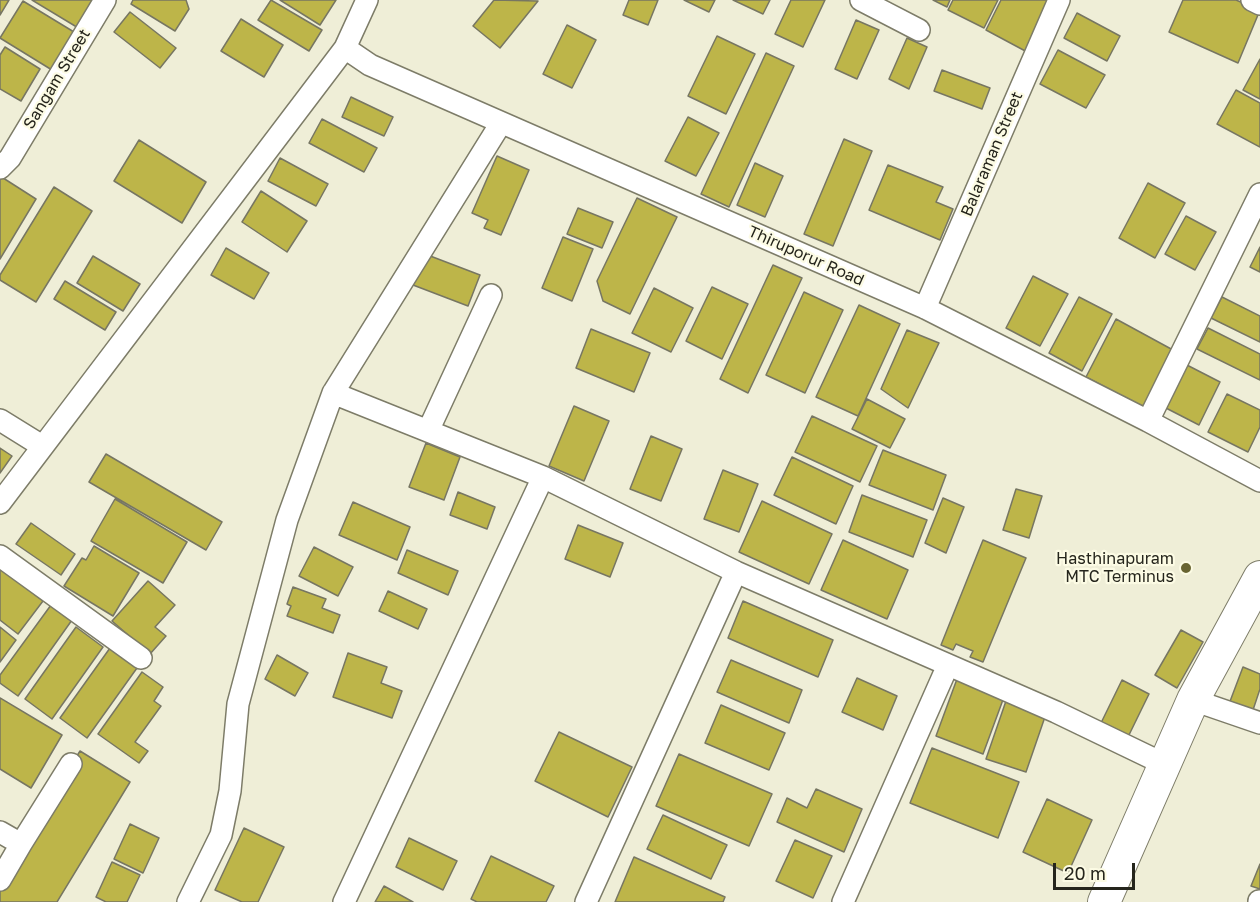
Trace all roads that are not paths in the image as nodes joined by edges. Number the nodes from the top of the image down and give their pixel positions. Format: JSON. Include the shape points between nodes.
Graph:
{"nodes":[{"id":1,"x":105,"y":0,"type":"edge"},
{"id":2,"x":367,"y":0,"type":"edge"},
{"id":3,"x":861,"y":0,"type":"edge"},
{"id":4,"x":1059,"y":0,"type":"edge"},
{"id":5,"x":1252,"y":0,"type":"edge"},
{"id":6,"x":1260,"y":4,"type":"edge"},
{"id":7,"x":919,"y":30,"type":"dead end"},
{"id":8,"x":345,"y":48,"type":"junction"},
{"id":9,"x":501,"y":123,"type":"junction"},
{"id":10,"x":5,"y":163,"type":"edge"},
{"id":11,"x":1260,"y":194,"type":"edge"},
{"id":12,"x":491,"y":295,"type":"dead end"},
{"id":13,"x":925,"y":308,"type":"junction"},
{"id":14,"x":333,"y":393,"type":"junction"},
{"id":15,"x":0,"y":420,"type":"edge"},
{"id":16,"x":1148,"y":421,"type":"junction"},
{"id":17,"x":428,"y":431,"type":"junction"},
{"id":18,"x":42,"y":446,"type":"junction"},
{"id":19,"x":543,"y":477,"type":"junction"},
{"id":20,"x":1260,"y":481,"type":"edge"},
{"id":21,"x":0,"y":503,"type":"edge"},
{"id":22,"x":0,"y":556,"type":"edge"},
{"id":23,"x":736,"y":572,"type":"junction"},
{"id":24,"x":1260,"y":577,"type":"edge"},
{"id":25,"x":141,"y":658,"type":"dead end"},
{"id":26,"x":948,"y":665,"type":"junction"},
{"id":27,"x":1193,"y":700,"type":"junction"},
{"id":28,"x":1260,"y":723,"type":"edge"},
{"id":29,"x":70,"y":764,"type":"dead end"},
{"id":30,"x":1164,"y":764,"type":"junction"},
{"id":31,"x":0,"y":831,"type":"edge"},
{"id":32,"x":21,"y":844,"type":"junction"},
{"id":33,"x":0,"y":880,"type":"edge"},
{"id":34,"x":188,"y":902,"type":"edge"},
{"id":35,"x":344,"y":902,"type":"edge"},
{"id":36,"x":586,"y":902,"type":"edge"},
{"id":37,"x":843,"y":902,"type":"edge"},
{"id":38,"x":1104,"y":902,"type":"edge"}],
"edges":[{"from":1,"to":10,"type":"street","name":"Sangam Street"},
{"from":2,"to":8,"type":"street"},
{"from":3,"to":7,"type":"street"},
{"from":4,"to":13,"type":"street","name":"Balaraman Street"},
{"from":5,"to":6,"type":"street"},
{"from":8,"to":9,"type":"street","name":"Thiruporur Road","via":[[370,65]]},
{"from":8,"to":18,"type":"street"},
{"from":9,"to":13,"type":"street","name":"Thiruporur Road"},
{"from":9,"to":14,"type":"street"},
{"from":11,"to":16,"type":"street"},
{"from":12,"to":17,"type":"street"},
{"from":13,"to":16,"type":"street","name":"Thiruporur Road"},
{"from":14,"to":17,"type":"street"},
{"from":14,"to":34,"type":"street","via":[[287,520],[238,704],[230,791],[221,835]]},
{"from":15,"to":18,"type":"street"},
{"from":16,"to":20,"type":"street","name":"Thiruporur Road"},
{"from":17,"to":19,"type":"street"},
{"from":18,"to":21,"type":"street"},
{"from":19,"to":23,"type":"street"},
{"from":19,"to":35,"type":"street"},
{"from":22,"to":25,"type":"street"},
{"from":23,"to":26,"type":"street"},
{"from":23,"to":36,"type":"street"},
{"from":24,"to":27,"type":"street"},
{"from":26,"to":30,"type":"street"},
{"from":26,"to":37,"type":"street"},
{"from":27,"to":28,"type":"street"},
{"from":27,"to":30,"type":"street"},
{"from":29,"to":32,"type":"street"},
{"from":30,"to":38,"type":"street"},
{"from":31,"to":32,"type":"street"},
{"from":32,"to":33,"type":"street"}]}
